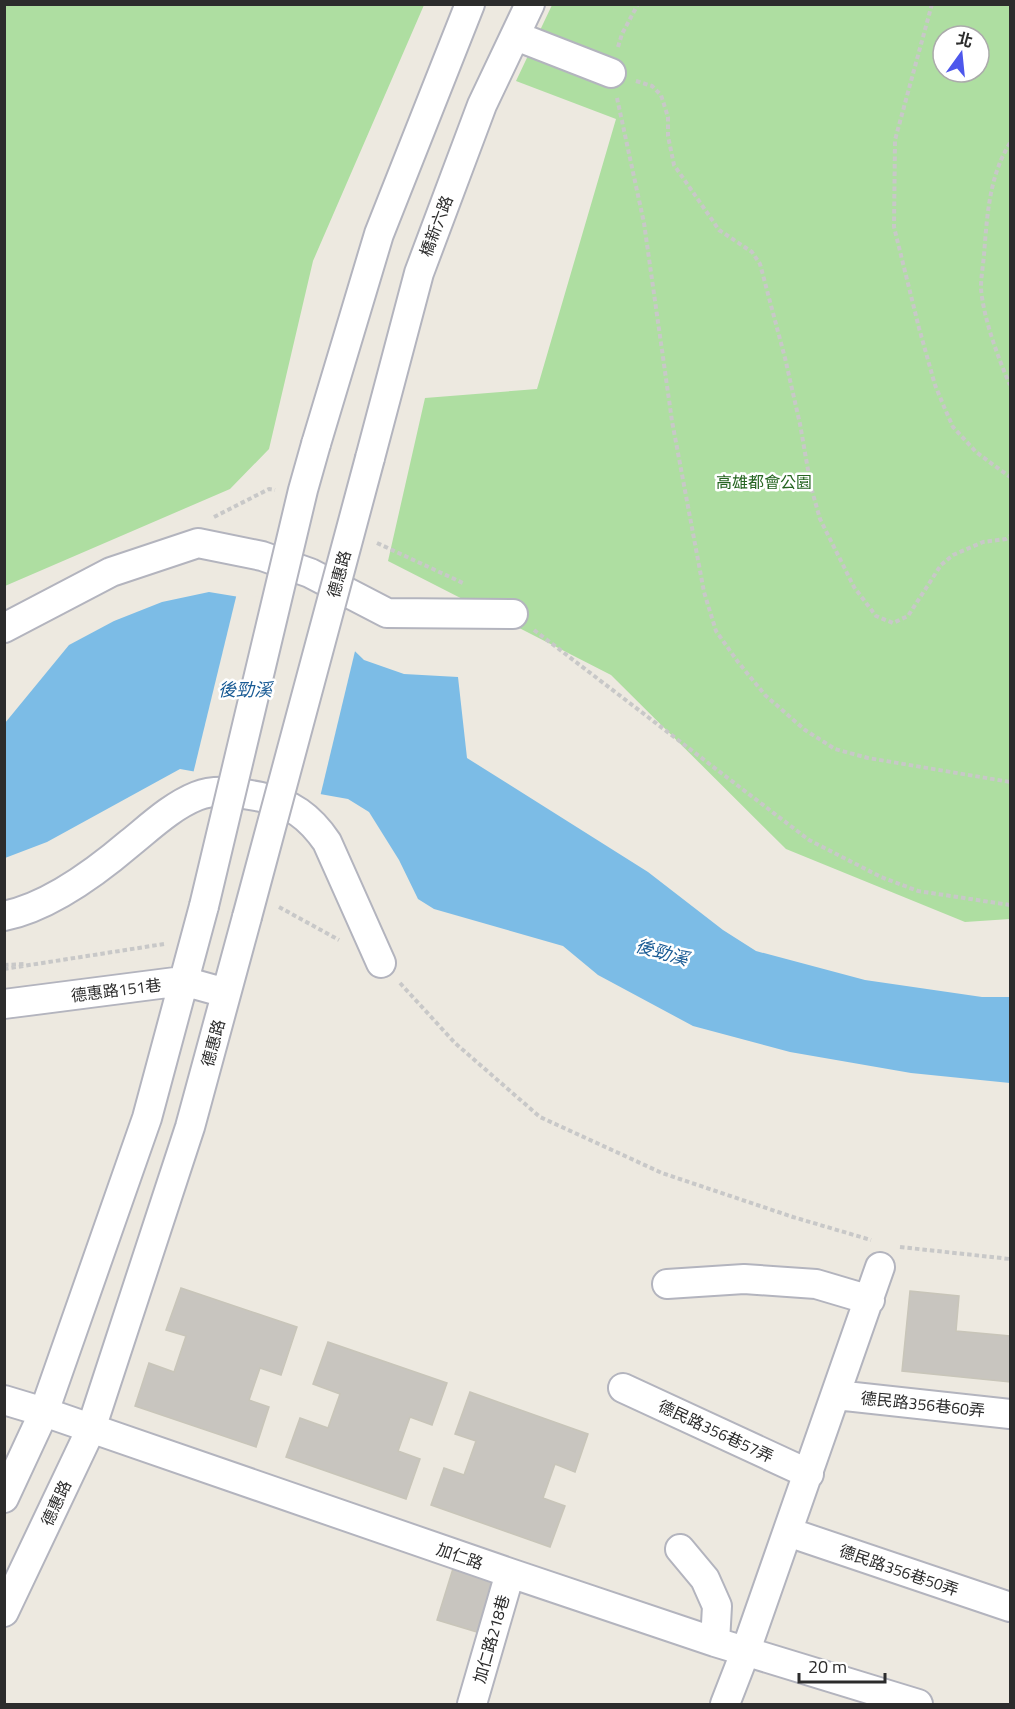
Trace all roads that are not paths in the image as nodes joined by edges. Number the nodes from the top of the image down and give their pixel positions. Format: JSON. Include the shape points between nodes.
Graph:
{"nodes":[{"id":1,"x":470,"y":4,"type":"edge"},
{"id":2,"x":530,"y":4,"type":"edge"},
{"id":3,"x":516,"y":36,"type":"junction"},
{"id":4,"x":611,"y":73,"type":"road end"},
{"id":5,"x":370,"y":458,"type":"joint"},
{"id":6,"x":513,"y":614,"type":"road end"},
{"id":7,"x":4,"y":628,"type":"edge"},
{"id":8,"x":4,"y":916,"type":"edge"},
{"id":9,"x":381,"y":963,"type":"road end"},
{"id":10,"x":183,"y":981,"type":"junction"},
{"id":11,"x":226,"y":993,"type":"junction"},
{"id":12,"x":4,"y":1004,"type":"edge"},
{"id":13,"x":885,"y":1256,"type":"road end"},
{"id":14,"x":667,"y":1284,"type":"dead end"},
{"id":15,"x":870,"y":1300,"type":"junction"},
{"id":16,"x":623,"y":1388,"type":"dead end"},
{"id":17,"x":836,"y":1395,"type":"junction"},
{"id":18,"x":4,"y":1400,"type":"edge"},
{"id":19,"x":44,"y":1412,"type":"junction"},
{"id":20,"x":1011,"y":1414,"type":"edge"},
{"id":21,"x":91,"y":1429,"type":"junction"},
{"id":22,"x":809,"y":1474,"type":"junction"},
{"id":23,"x":4,"y":1498,"type":"edge"},
{"id":24,"x":788,"y":1532,"type":"junction"},
{"id":25,"x":680,"y":1549,"type":"dead end"},
{"id":26,"x":510,"y":1574,"type":"junction"},
{"id":27,"x":1011,"y":1607,"type":"edge"},
{"id":28,"x":4,"y":1612,"type":"edge"},
{"id":29,"x":715,"y":1642,"type":"junction"},
{"id":30,"x":746,"y":1650,"type":"junction"},
{"id":31,"x":472,"y":1704,"type":"edge"},
{"id":32,"x":725,"y":1704,"type":"edge"},
{"id":33,"x":918,"y":1704,"type":"edge"}],
"edges":[{"from":1,"to":10,"type":"street","bridge":true,"via":[[379,234],[316,444]]},
{"from":2,"to":3,"type":"street","name":"橋新六路"},
{"from":3,"to":4,"type":"street"},
{"from":3,"to":5,"type":"street","name":"橋新六路","via":[[482,105],[419,273]]},
{"from":5,"to":11,"type":"street","name":"德惠路","bridge":true},
{"from":6,"to":7,"type":"street","via":[[387,613],[310,573],[262,556],[198,543],[111,572]]},
{"from":8,"to":9,"type":"street","via":[[59,894],[113,858],[168,812],[198,795],[245,794],[291,807],[315,824],[327,842]]},
{"from":10,"to":11,"type":"street","name":"德惠路151巷"},
{"from":10,"to":12,"type":"street","name":"德惠路151巷"},
{"from":10,"to":19,"type":"street","via":[[147,1118]]},
{"from":11,"to":21,"type":"street","name":"德惠路","via":[[190,1128]]},
{"from":13,"to":15,"type":"street"},
{"from":14,"to":15,"type":"street","via":[[744,1279],[816,1284]]},
{"from":15,"to":17,"type":"street"},
{"from":16,"to":22,"type":"street","name":"德民路356巷57弄"},
{"from":17,"to":20,"type":"street","name":"德民路356巷60弄"},
{"from":17,"to":22,"type":"street"},
{"from":18,"to":19,"type":"street","name":"加仁路"},
{"from":19,"to":21,"type":"street","name":"加仁路"},
{"from":19,"to":23,"type":"street"},
{"from":21,"to":26,"type":"street","name":"加仁路"},
{"from":21,"to":28,"type":"street","name":"德惠路"},
{"from":22,"to":24,"type":"street"},
{"from":24,"to":27,"type":"street","name":"德民路356巷50弄"},
{"from":24,"to":30,"type":"street"},
{"from":25,"to":29,"type":"street","via":[[705,1579],[717,1606]]},
{"from":26,"to":29,"type":"street","name":"加仁路"},
{"from":26,"to":31,"type":"street","name":"加仁路218巷"},
{"from":29,"to":30,"type":"street","name":"加仁路"},
{"from":30,"to":32,"type":"street"},
{"from":30,"to":33,"type":"street","name":"加仁路"}]}
